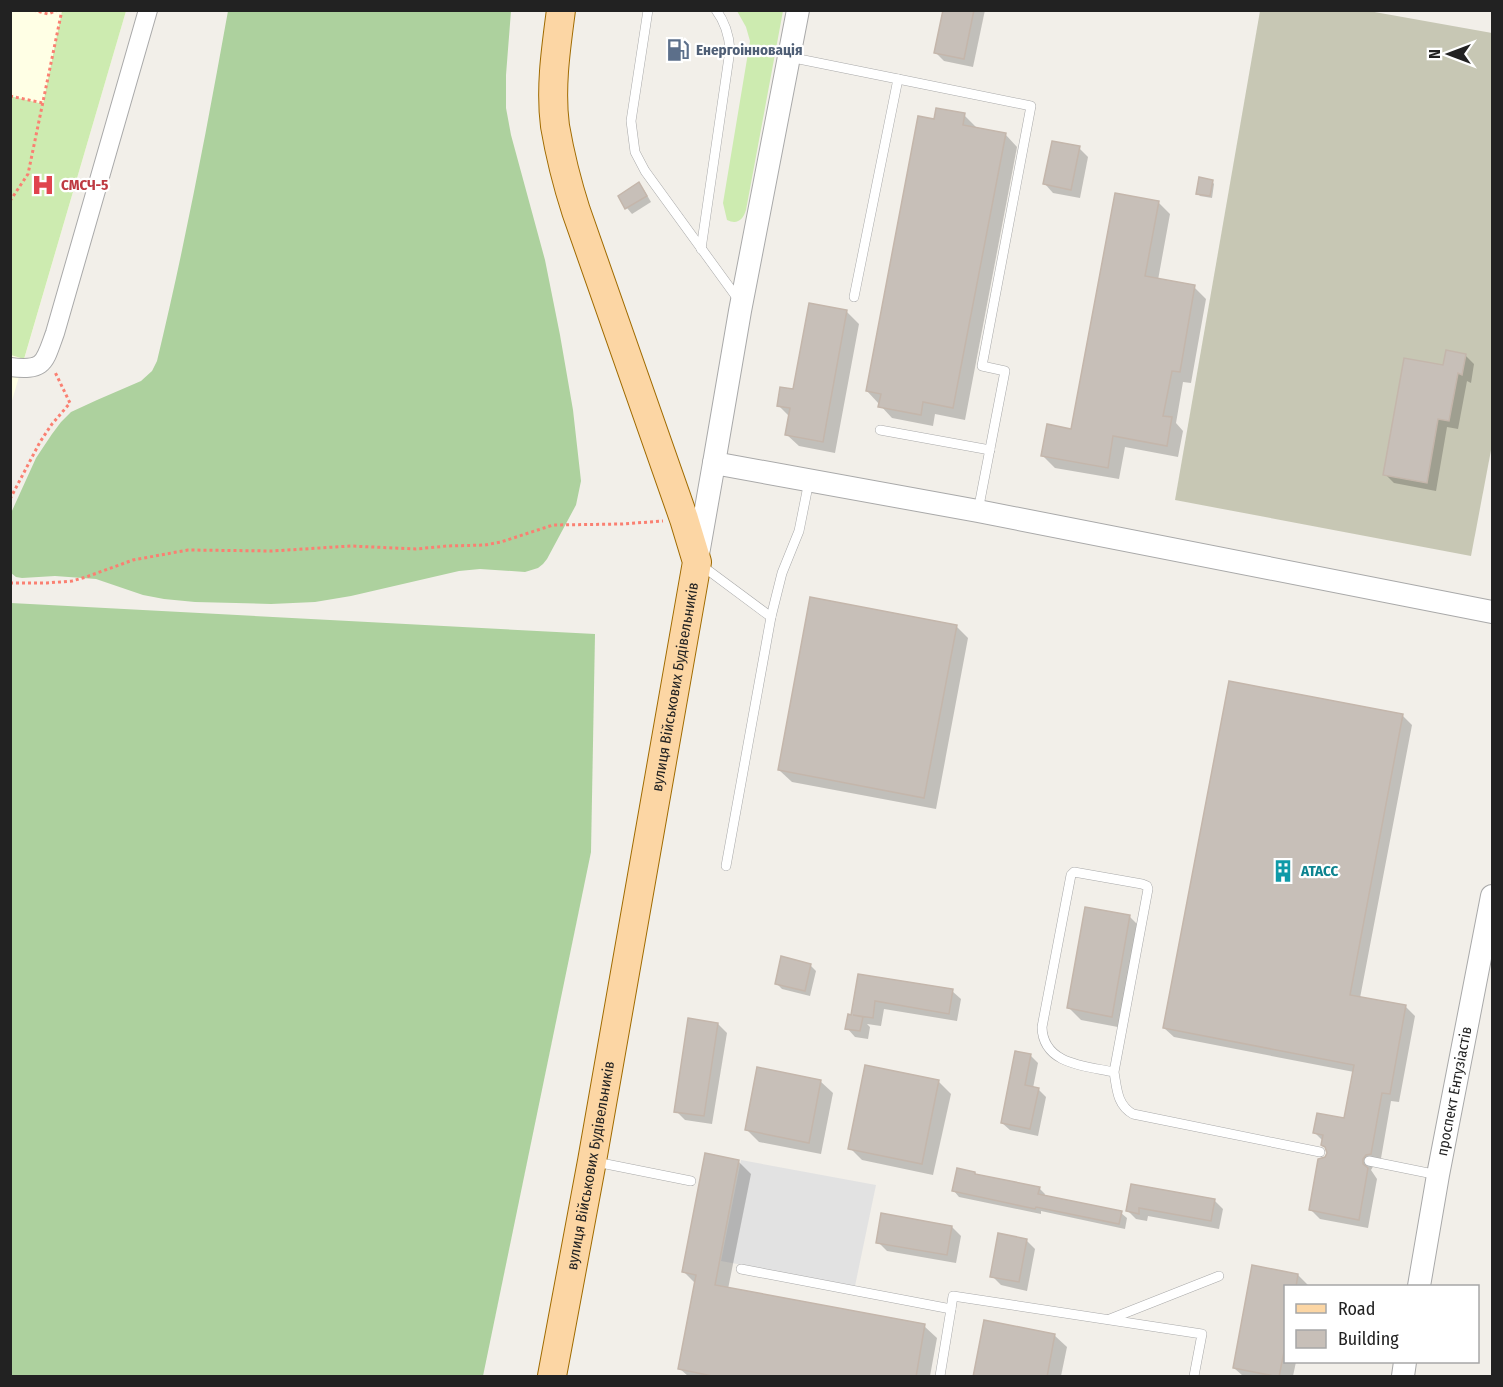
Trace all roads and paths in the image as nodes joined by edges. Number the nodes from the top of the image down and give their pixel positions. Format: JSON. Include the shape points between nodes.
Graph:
{"nodes":[{"id":1,"x":33,"y":10,"type":"edge"},
{"id":2,"x":60,"y":10,"type":"edge"},
{"id":3,"x":148,"y":10,"type":"edge"},
{"id":4,"x":561,"y":10,"type":"edge"},
{"id":5,"x":648,"y":10,"type":"edge"},
{"id":6,"x":716,"y":10,"type":"edge"},
{"id":7,"x":798,"y":10,"type":"edge"},
{"id":8,"x":788,"y":57,"type":"junction"},
{"id":9,"x":898,"y":79,"type":"junction"},
{"id":10,"x":10,"y":96,"type":"edge"},
{"id":11,"x":43,"y":104,"type":"junction"},
{"id":12,"x":10,"y":201,"type":"edge"},
{"id":13,"x":701,"y":249,"type":"junction"},
{"id":14,"x":854,"y":297,"type":"dead end"},
{"id":15,"x":742,"y":303,"type":"junction"},
{"id":16,"x":47,"y":355,"type":"junction"},
{"id":17,"x":10,"y":367,"type":"edge"},
{"id":18,"x":880,"y":429,"type":"dead end"},
{"id":19,"x":990,"y":450,"type":"junction"},
{"id":20,"x":714,"y":463,"type":"junction"},
{"id":21,"x":809,"y":480,"type":"junction"},
{"id":22,"x":10,"y":499,"type":"edge"},
{"id":23,"x":978,"y":511,"type":"junction"},
{"id":24,"x":684,"y":519,"type":"junction"},
{"id":25,"x":697,"y":562,"type":"junction"},
{"id":26,"x":10,"y":583,"type":"edge"},
{"id":27,"x":1492,"y":612,"type":"edge"},
{"id":28,"x":771,"y":617,"type":"junction"},
{"id":29,"x":726,"y":866,"type":"dead end"},
{"id":30,"x":1492,"y":896,"type":"edge"},
{"id":31,"x":1114,"y":1072,"type":"junction"},
{"id":32,"x":1320,"y":1152,"type":"dead end"},
{"id":33,"x":592,"y":1161,"type":"junction"},
{"id":34,"x":1369,"y":1161,"type":"dead end"},
{"id":35,"x":1438,"y":1175,"type":"junction"},
{"id":36,"x":691,"y":1181,"type":"dead end"},
{"id":37,"x":741,"y":1269,"type":"dead end"},
{"id":38,"x":1219,"y":1276,"type":"dead end"},
{"id":39,"x":1419,"y":1285,"type":"edge"},
{"id":40,"x":951,"y":1309,"type":"junction"},
{"id":41,"x":1108,"y":1320,"type":"junction"},
{"id":42,"x":552,"y":1377,"type":"edge"},
{"id":43,"x":940,"y":1377,"type":"edge"},
{"id":44,"x":1194,"y":1377,"type":"edge"}],
"edges":[{"from":1,"to":2,"type":"path","via":[[48,14]]},
{"from":2,"to":11,"type":"path"},
{"from":3,"to":16,"type":"street"},
{"from":4,"to":24,"type":"main road","name":"вулиця Військових Будівельників","via":[[554,97],[555,124],[567,181]]},
{"from":5,"to":13,"type":"lane","via":[[631,121],[635,152]]},
{"from":6,"to":13,"type":"lane","via":[[729,38],[730,50]]},
{"from":7,"to":8,"type":"street"},
{"from":8,"to":9,"type":"lane"},
{"from":8,"to":15,"type":"street"},
{"from":9,"to":14,"type":"lane"},
{"from":9,"to":19,"type":"lane","via":[[1031,106],[982,366],[1005,371]]},
{"from":10,"to":11,"type":"path"},
{"from":11,"to":12,"type":"path","via":[[28,174]]},
{"from":13,"to":15,"type":"lane"},
{"from":15,"to":20,"type":"street"},
{"from":16,"to":17,"type":"street","via":[[32,368]]},
{"from":16,"to":22,"type":"path","via":[[70,403],[40,442]]},
{"from":18,"to":19,"type":"lane"},
{"from":19,"to":23,"type":"lane"},
{"from":20,"to":21,"type":"street"},
{"from":20,"to":25,"type":"street"},
{"from":21,"to":23,"type":"street"},
{"from":21,"to":28,"type":"lane","via":[[799,531],[782,573]]},
{"from":23,"to":27,"type":"street"},
{"from":24,"to":25,"type":"main road","name":"вулиця Військових Будівельників"},
{"from":24,"to":26,"type":"path","via":[[554,525],[485,545],[188,550],[133,560],[72,580]]},
{"from":25,"to":28,"type":"lane"},
{"from":25,"to":33,"type":"main road","name":"вулиця Військових Будівельників"},
{"from":28,"to":29,"type":"lane"},
{"from":30,"to":35,"type":"street","name":"проспект Ентузіастів"},
{"from":31,"to":31,"type":"lane","via":[[1062,1059],[1046,1046],[1042,1034],[1074,872],[1145,885],[1148,889]]},
{"from":31,"to":32,"type":"lane","via":[[1118,1097],[1133,1114]]},
{"from":33,"to":36,"type":"lane"},
{"from":33,"to":42,"type":"main road","name":"вулиця Військових Будівельників"},
{"from":34,"to":35,"type":"lane"},
{"from":35,"to":39,"type":"street","name":"проспект Ентузіастів"},
{"from":37,"to":40,"type":"lane"},
{"from":38,"to":41,"type":"lane"},
{"from":40,"to":41,"type":"lane","via":[[953,1296]]},
{"from":40,"to":43,"type":"lane"},
{"from":41,"to":44,"type":"lane","via":[[1202,1334]]}]}
